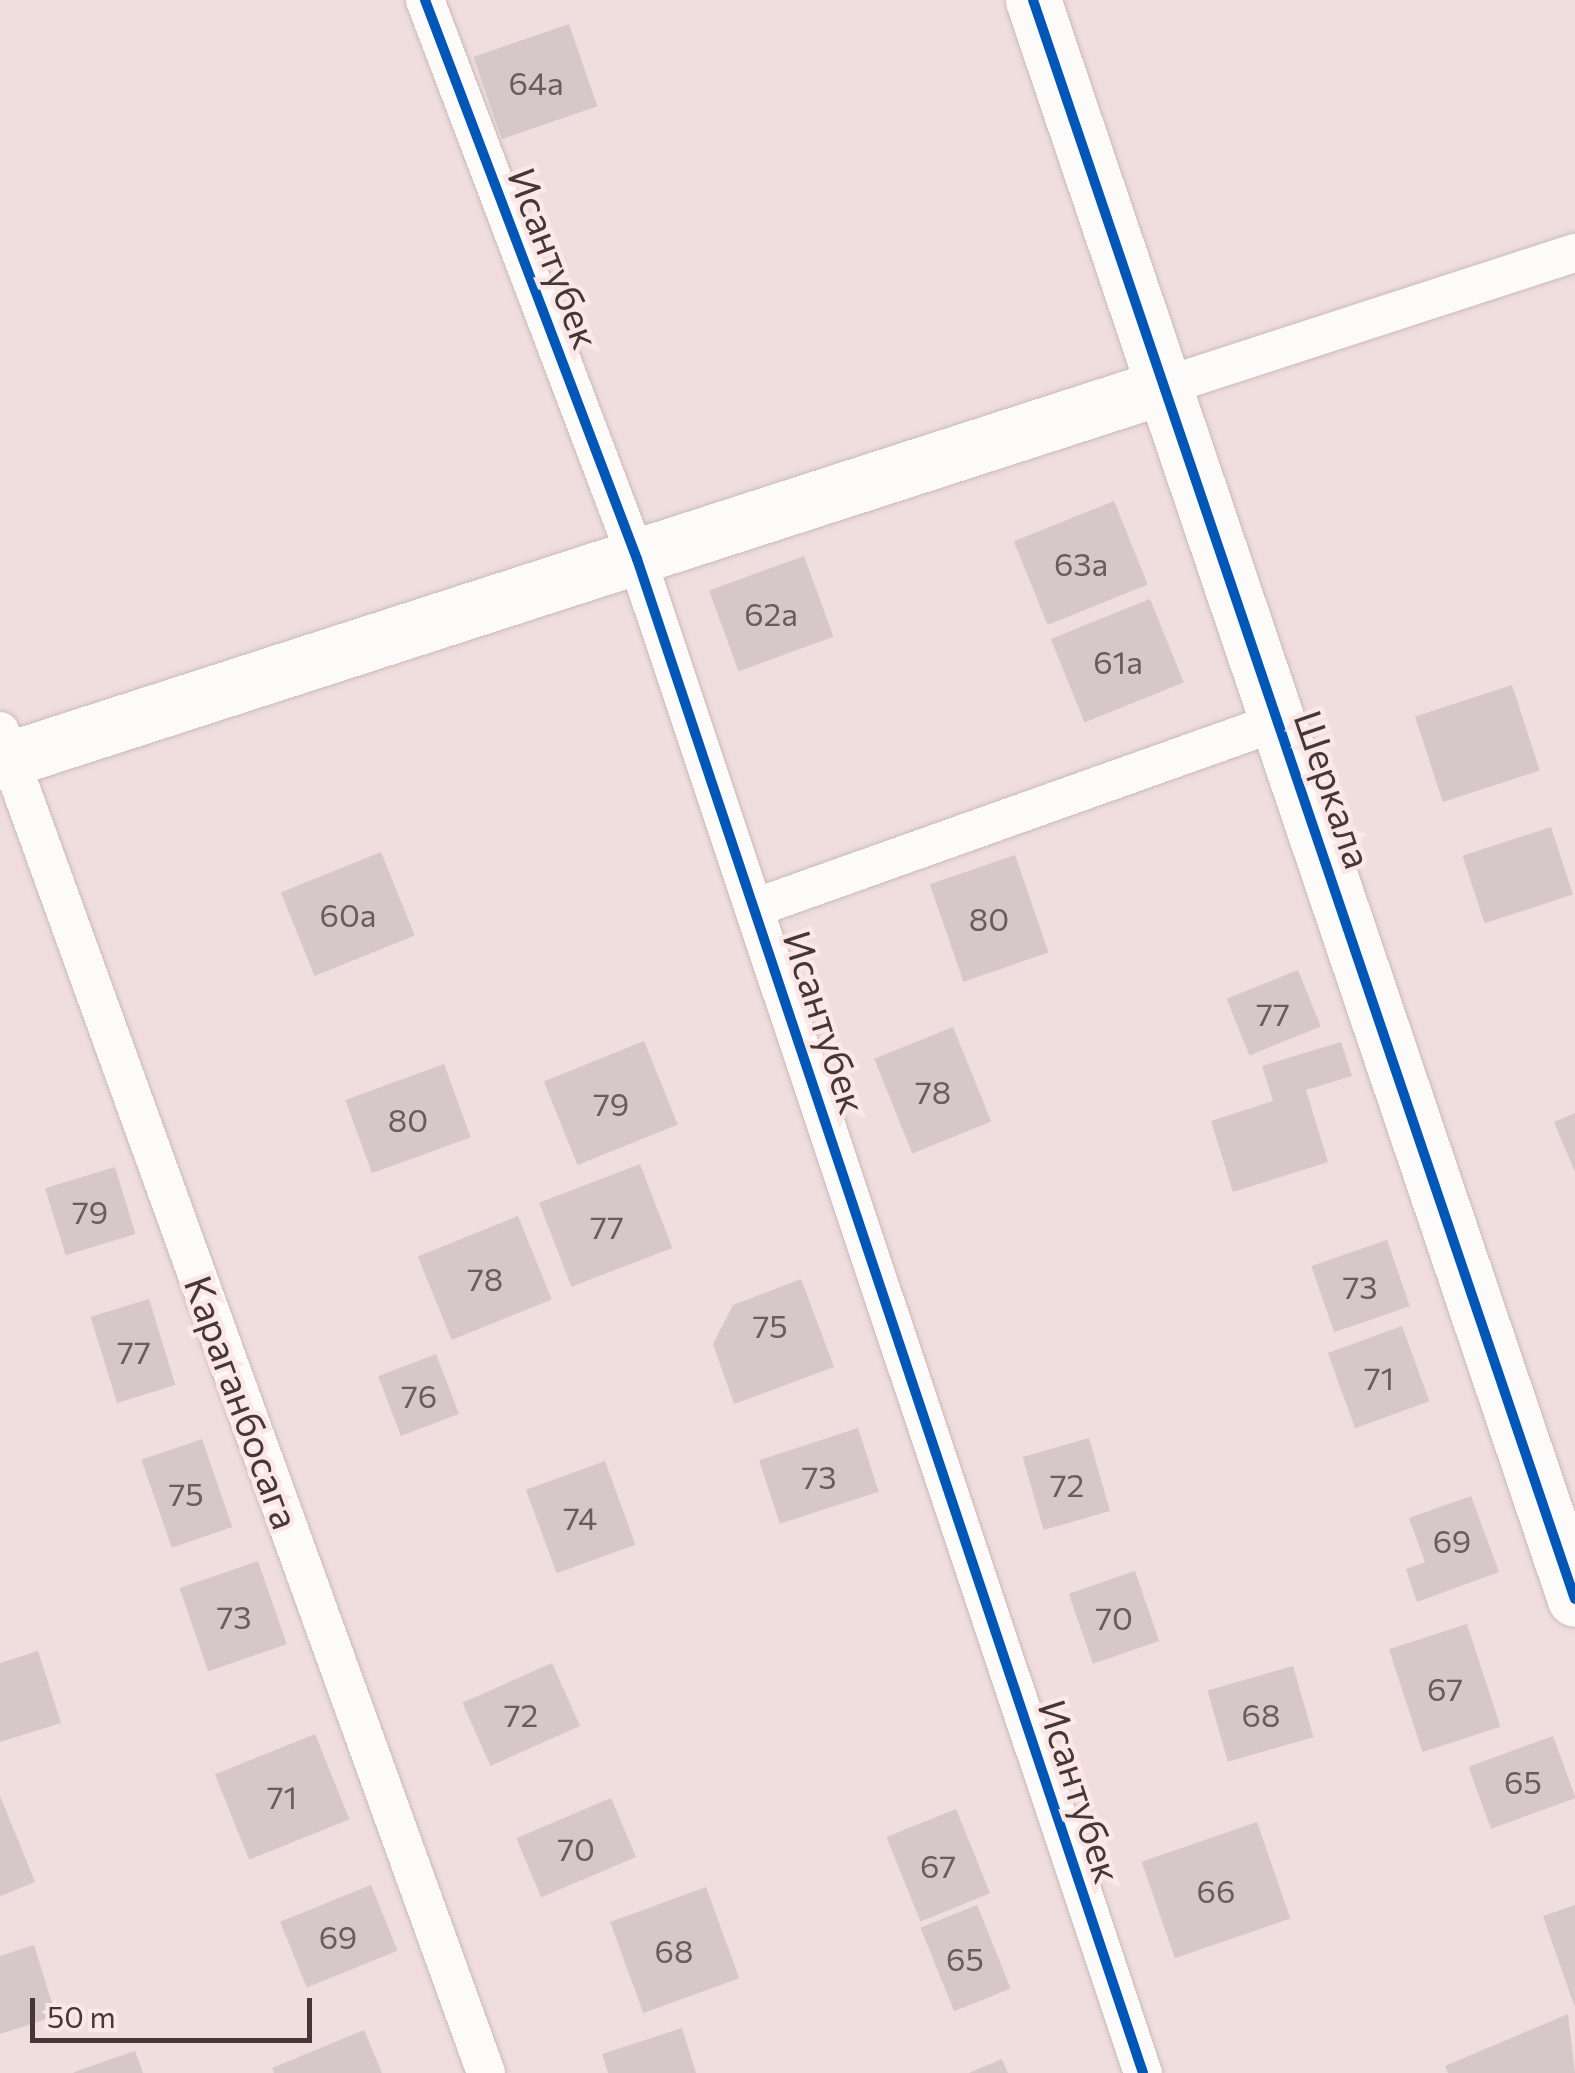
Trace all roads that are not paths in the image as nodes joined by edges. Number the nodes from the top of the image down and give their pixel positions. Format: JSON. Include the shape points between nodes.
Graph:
{"nodes":[{"id":1,"x":425,"y":0,"type":"edge"},
{"id":2,"x":1033,"y":0,"type":"edge"},
{"id":3,"x":1575,"y":253,"type":"edge"},
{"id":4,"x":1162,"y":387,"type":"junction"},
{"id":5,"x":637,"y":559,"type":"junction"},
{"id":6,"x":1280,"y":721,"type":"junction"},
{"id":7,"x":3,"y":750,"type":"edge"},
{"id":8,"x":757,"y":908,"type":"junction"},
{"id":9,"x":1575,"y":1599,"type":"edge"},
{"id":10,"x":486,"y":2073,"type":"edge"},
{"id":11,"x":1143,"y":2073,"type":"edge"}],
"edges":[{"from":1,"to":5,"type":"street","name":"Исантубек"},
{"from":2,"to":4,"type":"street","name":"Шеркала"},
{"from":3,"to":4,"type":"street"},
{"from":4,"to":5,"type":"street"},
{"from":4,"to":6,"type":"street","name":"Шеркала"},
{"from":5,"to":7,"type":"street"},
{"from":5,"to":8,"type":"street","name":"Исантубек"},
{"from":6,"to":8,"type":"street"},
{"from":6,"to":9,"type":"street","name":"Шеркала"},
{"from":7,"to":10,"type":"street","name":"Караганбосага"},
{"from":8,"to":11,"type":"street","name":"Исантубек"}]}
